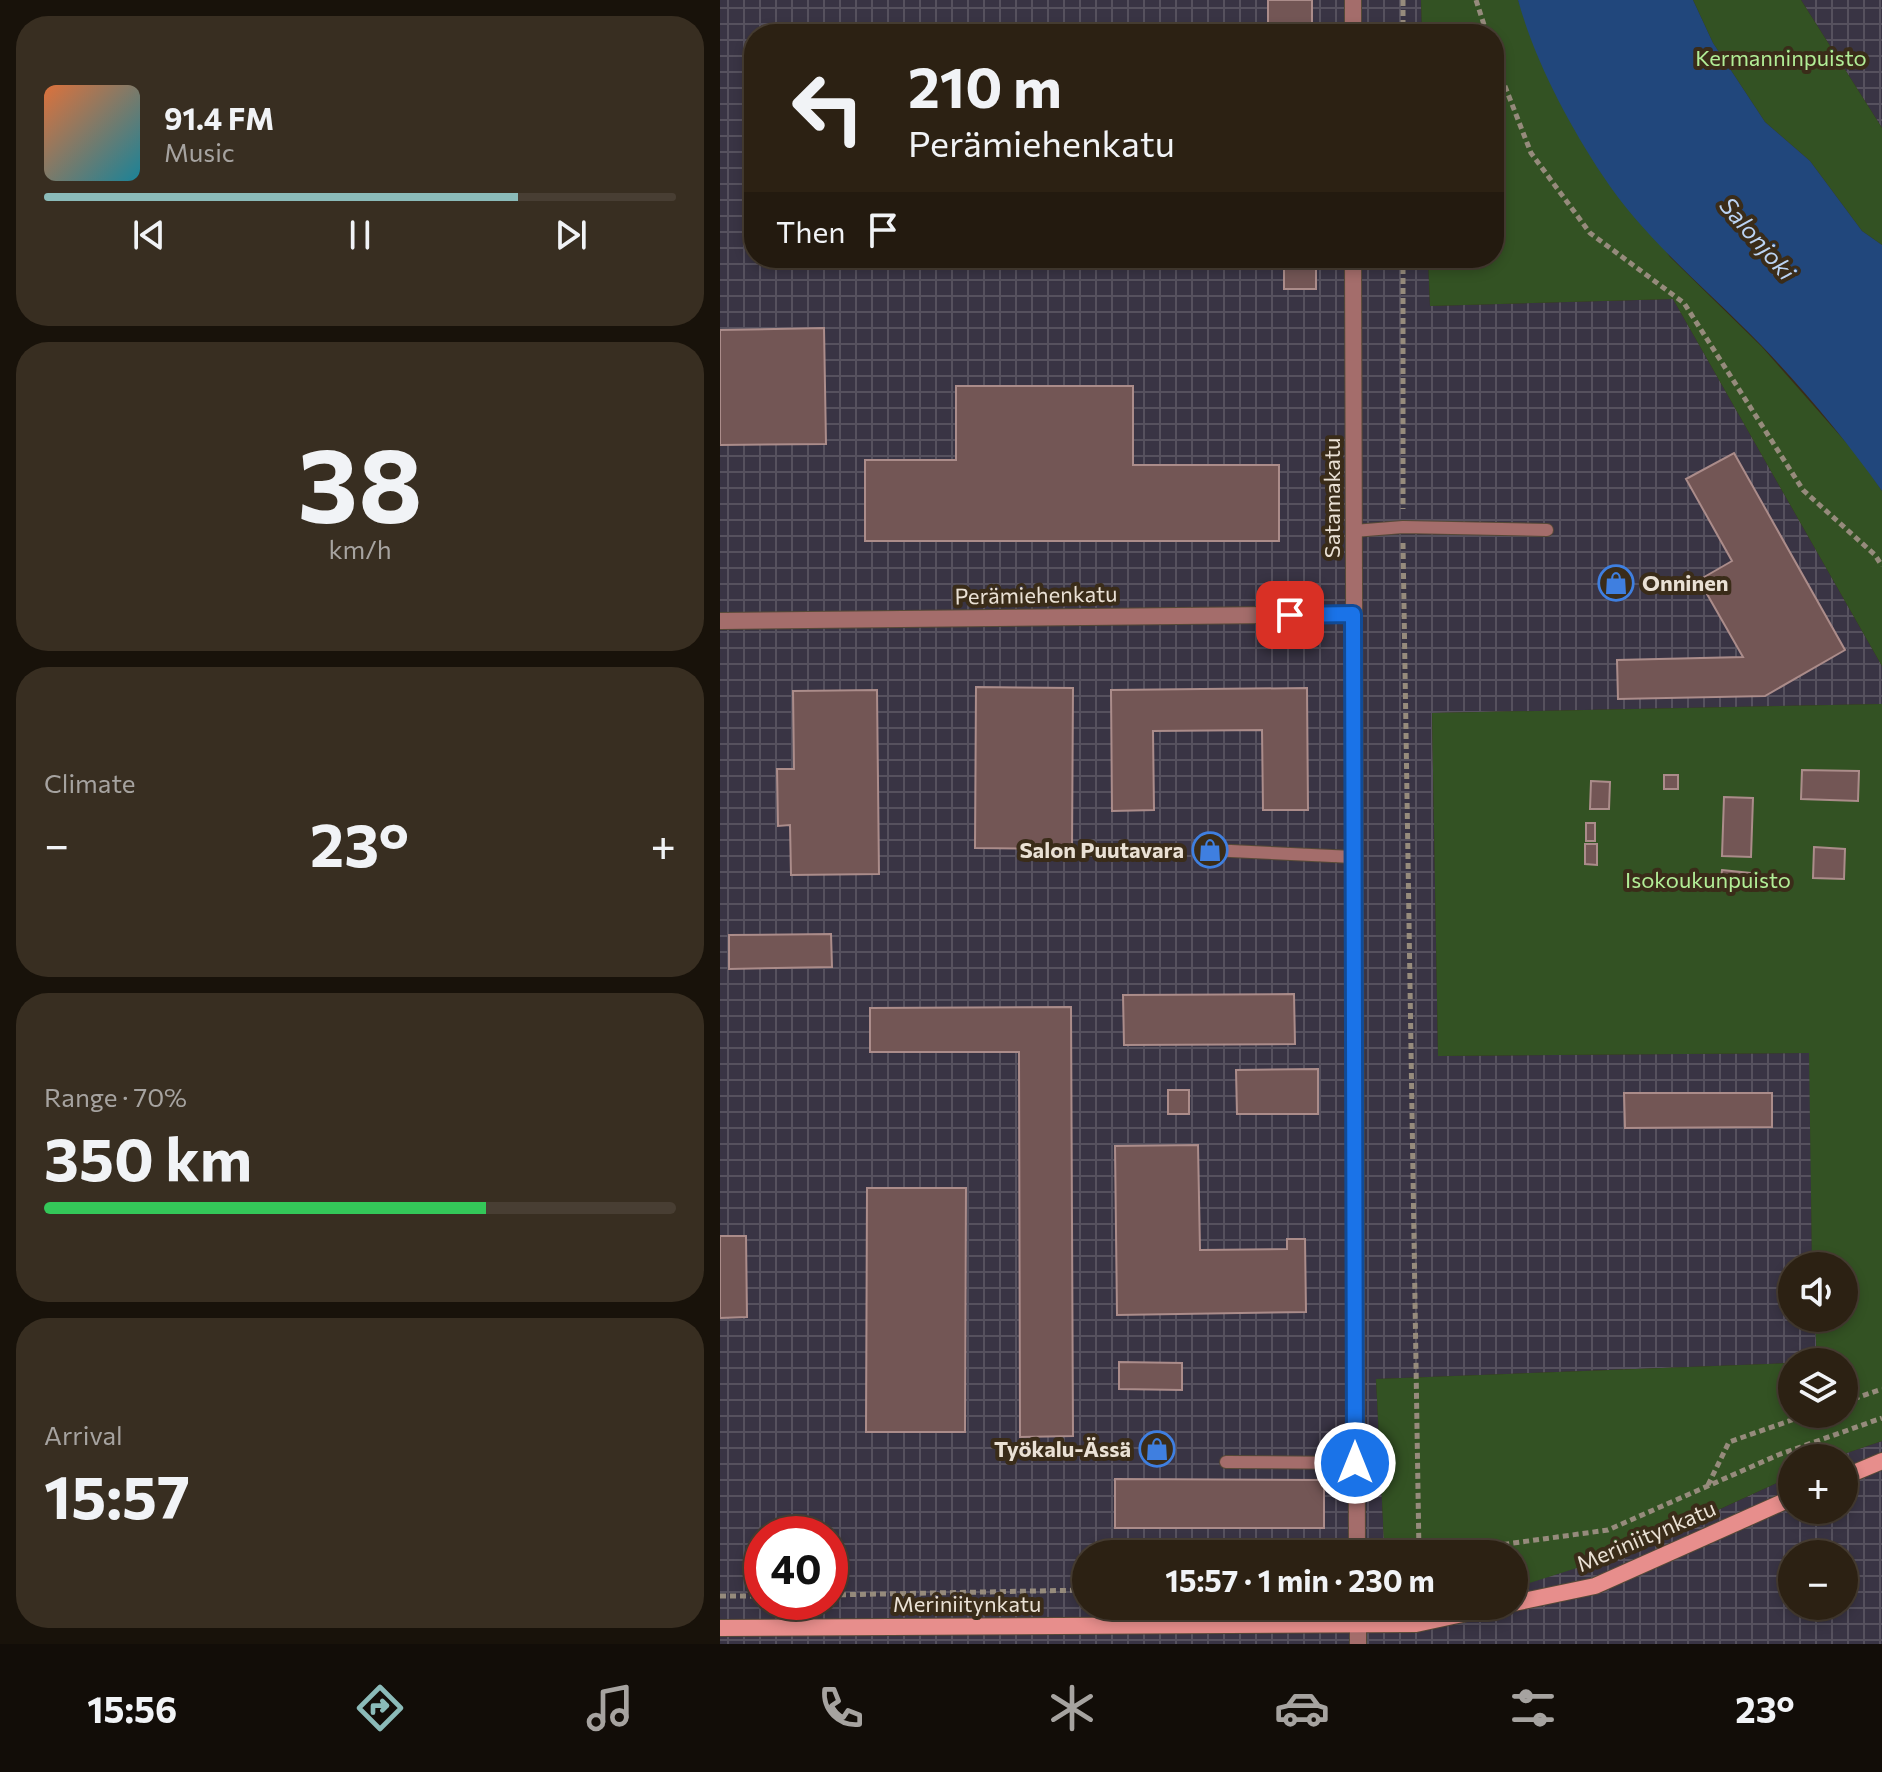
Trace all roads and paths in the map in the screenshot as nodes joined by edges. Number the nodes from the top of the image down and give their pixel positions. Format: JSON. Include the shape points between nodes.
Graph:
{"nodes":[{"id":1,"x":1353,"y":0,"type":"edge"},
{"id":2,"x":1403,"y":0,"type":"edge"},
{"id":3,"x":1476,"y":0,"type":"edge"},
{"id":4,"x":1353,"y":24,"type":"edge"},
{"id":5,"x":1403,"y":24,"type":"edge"},
{"id":6,"x":1484,"y":24,"type":"edge"},
{"id":7,"x":1504,"y":84,"type":"edge"},
{"id":8,"x":1353,"y":268,"type":"edge"},
{"id":9,"x":1403,"y":268,"type":"edge"},
{"id":10,"x":1403,"y":527,"type":"junction"},
{"id":11,"x":1547,"y":530,"type":"dead end"},
{"id":12,"x":1354,"y":531,"type":"junction"},
{"id":13,"x":1882,"y":566,"type":"edge"},
{"id":14,"x":1353,"y":614,"type":"junction"},
{"id":15,"x":720,"y":621,"type":"edge"},
{"id":16,"x":1210,"y":850,"type":"dead end"},
{"id":17,"x":1353,"y":857,"type":"junction"},
{"id":18,"x":1882,"y":1389,"type":"edge"},
{"id":19,"x":1858,"y":1397,"type":"edge"},
{"id":20,"x":1882,"y":1418,"type":"edge"},
{"id":21,"x":1778,"y":1425,"type":"edge"},
{"id":22,"x":1882,"y":1461,"type":"edge"},
{"id":23,"x":1226,"y":1462,"type":"dead end"},
{"id":24,"x":1355,"y":1463,"type":"junction"},
{"id":25,"x":1858,"y":1471,"type":"edge"},
{"id":26,"x":1708,"y":1486,"type":"junction"},
{"id":27,"x":1778,"y":1504,"type":"edge"},
{"id":28,"x":1357,"y":1540,"type":"edge"},
{"id":29,"x":1419,"y":1540,"type":"edge"},
{"id":30,"x":1528,"y":1541,"type":"edge"},
{"id":31,"x":1072,"y":1590,"type":"edge"},
{"id":32,"x":848,"y":1595,"type":"edge"},
{"id":33,"x":720,"y":1596,"type":"edge"},
{"id":34,"x":744,"y":1596,"type":"edge"},
{"id":35,"x":1528,"y":1600,"type":"edge"},
{"id":36,"x":1113,"y":1620,"type":"edge"},
{"id":37,"x":1358,"y":1620,"type":"edge"},
{"id":38,"x":1390,"y":1620,"type":"edge"},
{"id":39,"x":1435,"y":1620,"type":"edge"},
{"id":40,"x":720,"y":1628,"type":"edge"},
{"id":41,"x":1358,"y":1644,"type":"edge"}],
"edges":[{"from":1,"to":4,"type":"street"},
{"from":2,"to":5,"type":"path"},
{"from":3,"to":6,"type":"path"},
{"from":7,"to":13,"type":"path","via":[[1531,153],[1590,233],[1684,303],[1803,490]]},
{"from":8,"to":12,"type":"street","name":"Satamakatu"},
{"from":9,"to":10,"type":"path"},
{"from":10,"to":11,"type":"lane"},
{"from":10,"to":12,"type":"lane"},
{"from":10,"to":29,"type":"path"},
{"from":12,"to":14,"type":"street","name":"Satamakatu"},
{"from":14,"to":15,"type":"street","name":"Perämiehenkatu"},
{"from":14,"to":17,"type":"street","name":"Satamakatu"},
{"from":16,"to":17,"type":"lane"},
{"from":17,"to":24,"type":"street","name":"Satamakatu"},
{"from":18,"to":19,"type":"path"},
{"from":20,"to":26,"type":"path"},
{"from":21,"to":26,"type":"path","via":[[1729,1442]]},
{"from":22,"to":25,"type":"main road"},
{"from":23,"to":24,"type":"lane"},
{"from":24,"to":28,"type":"street","name":"Satamakatu"},
{"from":26,"to":30,"type":"path","via":[[1608,1530]]},
{"from":27,"to":35,"type":"main road","name":"Meriniitynkatu","via":[[1595,1586]]},
{"from":31,"to":32,"type":"path"},
{"from":33,"to":34,"type":"path"},
{"from":36,"to":40,"type":"main road","name":"Meriniitynkatu"},
{"from":37,"to":41,"type":"street"},
{"from":38,"to":39,"type":"main road","name":"Meriniitynkatu"}]}
